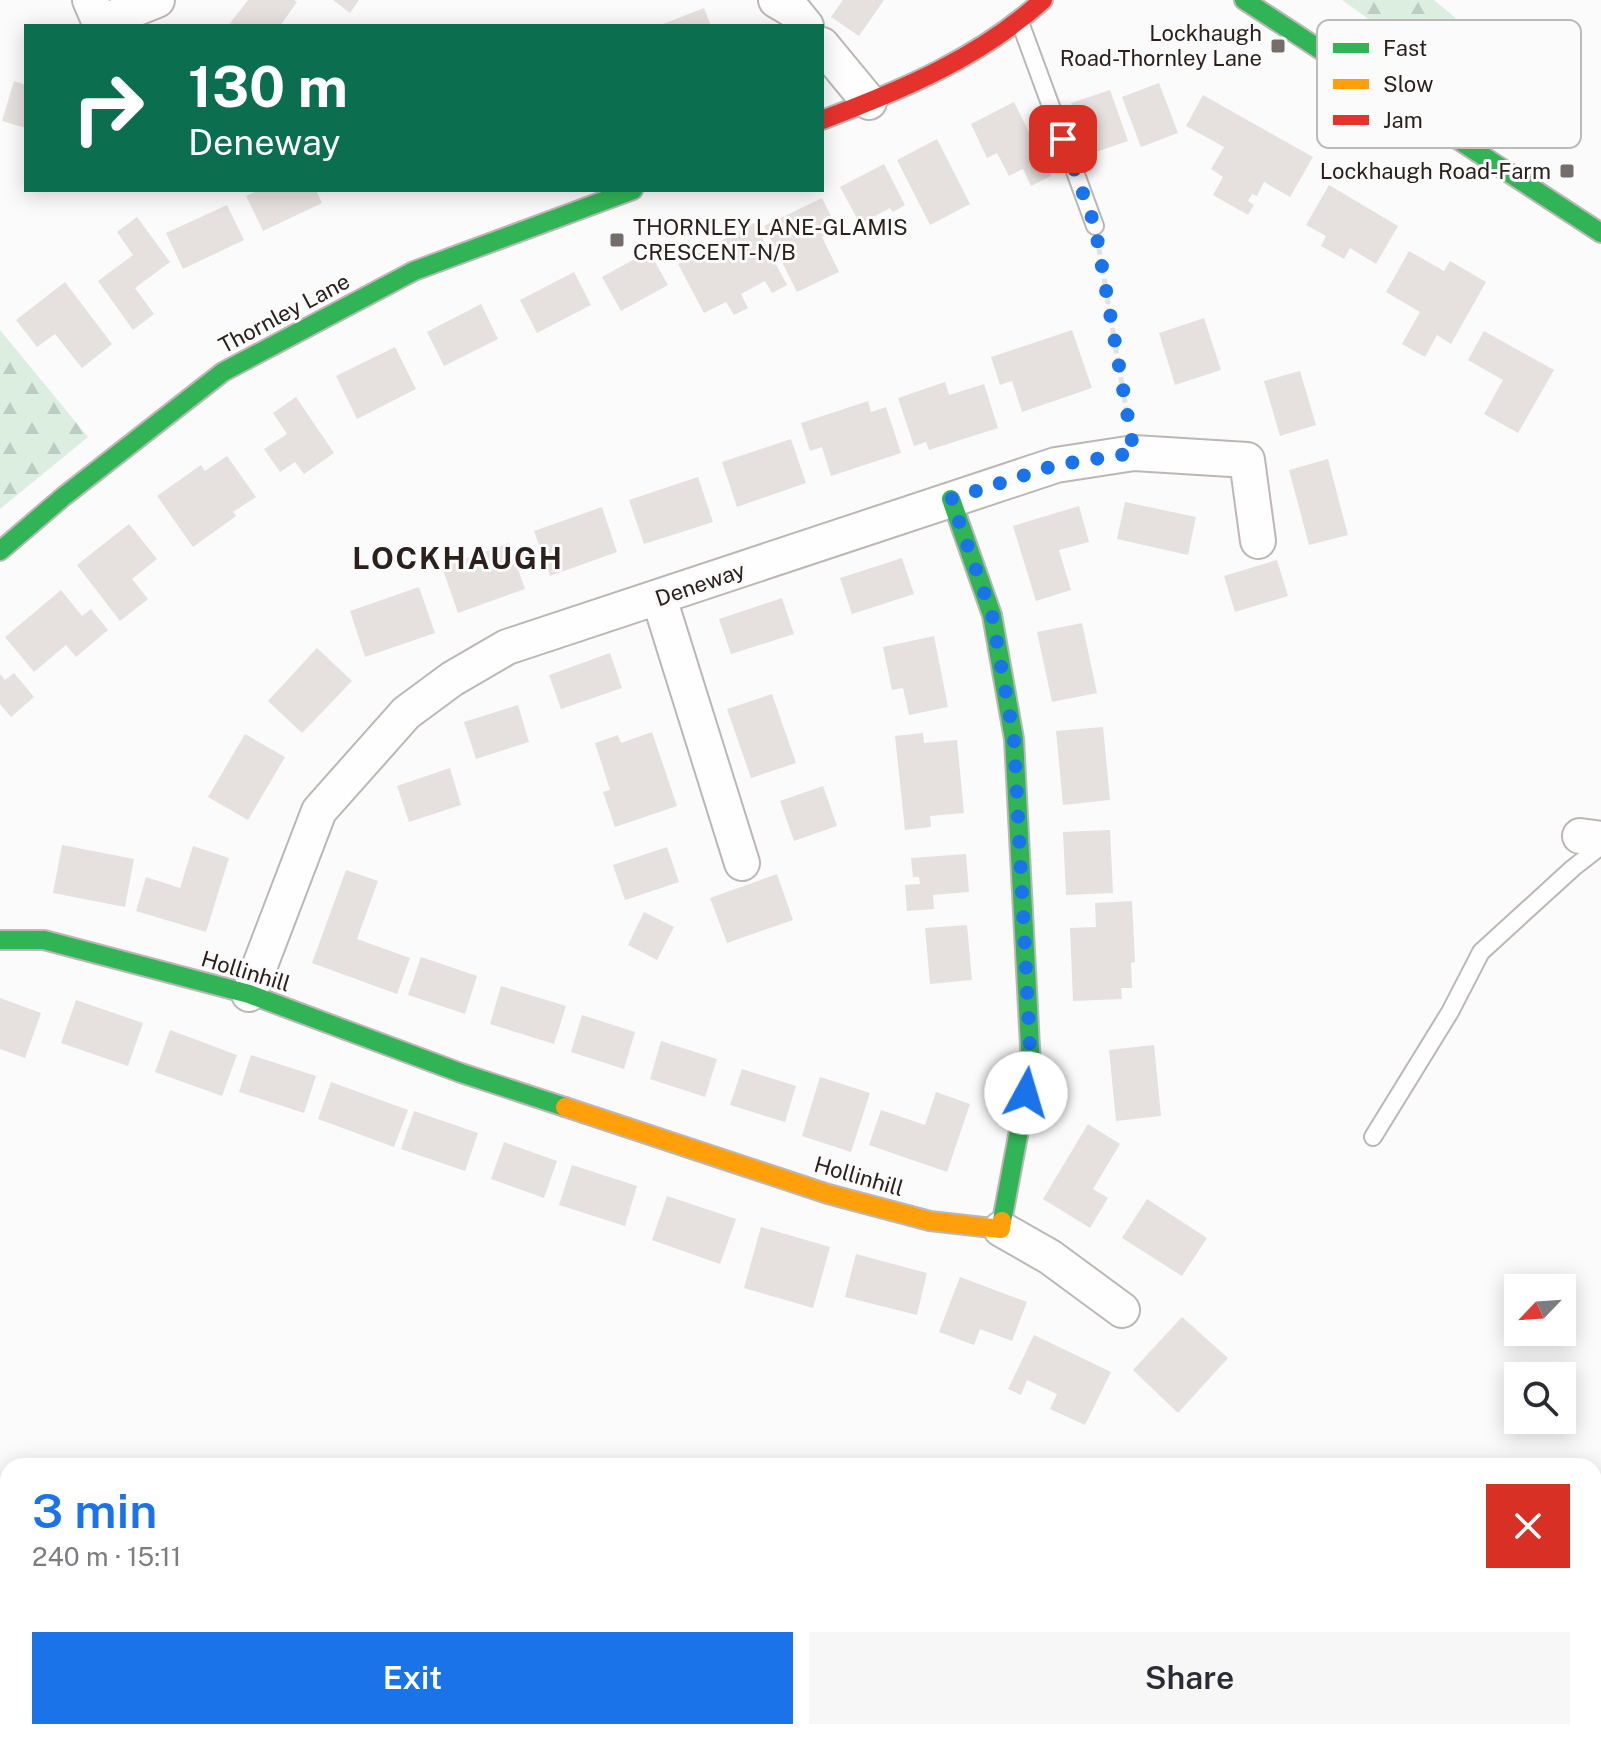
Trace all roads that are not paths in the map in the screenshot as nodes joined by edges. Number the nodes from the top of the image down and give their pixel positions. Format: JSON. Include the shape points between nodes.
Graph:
{"nodes":[{"id":1,"x":90,"y":0,"type":"edge"},
{"id":2,"x":157,"y":0,"type":"edge"},
{"id":3,"x":776,"y":0,"type":"edge"},
{"id":4,"x":1043,"y":0,"type":"edge"},
{"id":5,"x":1244,"y":0,"type":"edge"},
{"id":6,"x":1020,"y":23,"type":"junction"},
{"id":7,"x":804,"y":24,"type":"edge"},
{"id":8,"x":1317,"y":46,"type":"edge"},
{"id":9,"x":824,"y":47,"type":"edge"},
{"id":10,"x":869,"y":102,"type":"junction"},
{"id":11,"x":824,"y":119,"type":"edge"},
{"id":12,"x":1477,"y":148,"type":"edge"},
{"id":13,"x":628,"y":192,"type":"edge"},
{"id":14,"x":1596,"y":224,"type":"edge"},
{"id":15,"x":1095,"y":226,"type":"road end"},
{"id":16,"x":951,"y":499,"type":"junction"},
{"id":17,"x":1258,"y":541,"type":"dead end"},
{"id":18,"x":0,"y":551,"type":"edge"},
{"id":19,"x":659,"y":598,"type":"junction"},
{"id":20,"x":1594,"y":840,"type":"edge"},
{"id":21,"x":742,"y":863,"type":"dead end"},
{"id":22,"x":0,"y":940,"type":"edge"},
{"id":23,"x":249,"y":994,"type":"junction"},
{"id":24,"x":1373,"y":1137,"type":"dead end"},
{"id":25,"x":1001,"y":1229,"type":"junction"},
{"id":26,"x":1122,"y":1310,"type":"dead end"}],
"edges":[{"from":1,"to":2,"type":"street","via":[[100,23]]},
{"from":3,"to":7,"type":"street"},
{"from":4,"to":6,"type":"street"},
{"from":5,"to":8,"type":"street"},
{"from":6,"to":10,"type":"street"},
{"from":6,"to":15,"type":"lane"},
{"from":9,"to":10,"type":"street"},
{"from":10,"to":11,"type":"street"},
{"from":12,"to":14,"type":"street"},
{"from":13,"to":18,"type":"street","name":"Thornley Lane","via":[[414,271],[223,372]]},
{"from":16,"to":17,"type":"street","name":"Deneway","via":[[1056,465],[1134,453],[1247,460]]},
{"from":16,"to":19,"type":"street","name":"Deneway"},
{"from":16,"to":25,"type":"street","via":[[992,615],[1014,739],[1031,1066]]},
{"from":19,"to":21,"type":"street"},
{"from":19,"to":23,"type":"street","name":"Deneway","via":[[507,647],[406,713],[319,811]]},
{"from":20,"to":24,"type":"lane","via":[[1573,868],[1481,952]]},
{"from":22,"to":23,"type":"street","name":"Hollinhill","via":[[44,940]]},
{"from":23,"to":25,"type":"street","name":"Hollinhill","via":[[461,1073],[828,1194],[930,1221]]},
{"from":25,"to":26,"type":"street"}]}
